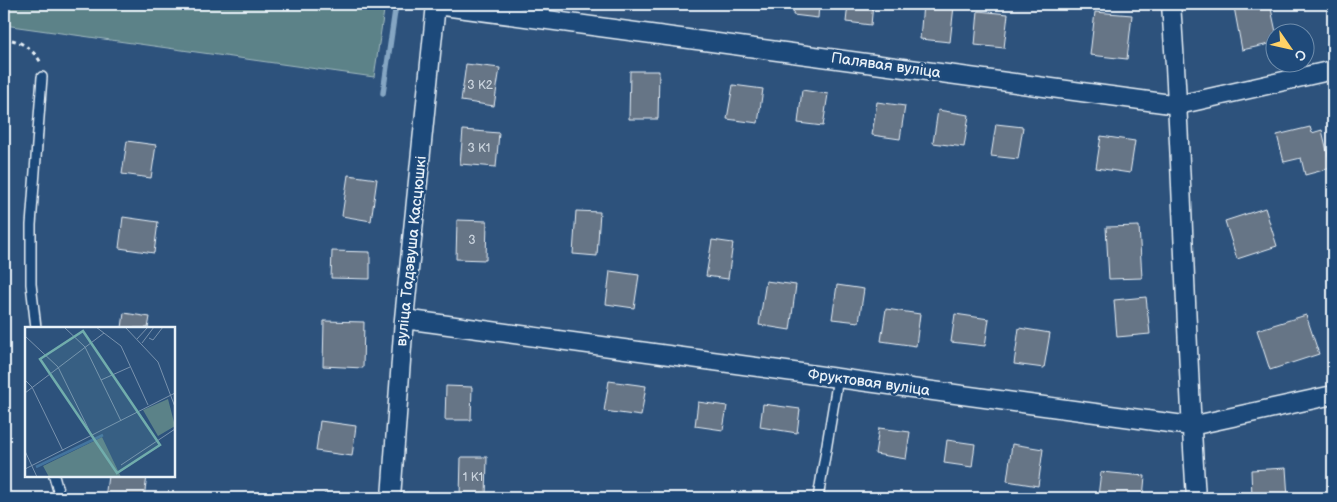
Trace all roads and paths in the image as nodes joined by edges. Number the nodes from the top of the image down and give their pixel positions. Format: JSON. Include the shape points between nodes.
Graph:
{"nodes":[{"id":1,"x":436,"y":4,"type":"edge"},
{"id":2,"x":1171,"y":4,"type":"edge"},
{"id":3,"x":4,"y":39,"type":"edge"},
{"id":4,"x":1333,"y":70,"type":"edge"},
{"id":5,"x":42,"y":77,"type":"joint"},
{"id":6,"x":1178,"y":105,"type":"junction"},
{"id":7,"x":404,"y":319,"type":"junction"},
{"id":8,"x":36,"y":327,"type":"edge"},
{"id":9,"x":838,"y":378,"type":"junction"},
{"id":10,"x":1333,"y":395,"type":"edge"},
{"id":11,"x":1191,"y":426,"type":"junction"},
{"id":12,"x":54,"y":477,"type":"edge"},
{"id":13,"x":60,"y":498,"type":"edge"},
{"id":14,"x":391,"y":498,"type":"edge"},
{"id":15,"x":818,"y":498,"type":"edge"},
{"id":16,"x":1196,"y":498,"type":"edge"}],
"edges":[{"from":1,"to":6,"type":"street","name":"Палявая вуліца"},
{"from":1,"to":7,"type":"street","name":"вуліца Тадэвуша Касцюшкі"},
{"from":2,"to":6,"type":"street"},
{"from":3,"to":5,"type":"path","via":[[13,39],[24,45],[38,58]]},
{"from":4,"to":6,"type":"street","name":"Палявая вуліца"},
{"from":5,"to":8,"type":"lane","via":[[31,225],[31,284]]},
{"from":6,"to":11,"type":"street"},
{"from":7,"to":9,"type":"street","name":"Фруктовая вуліца"},
{"from":7,"to":14,"type":"street","name":"вуліца Тадэвуша Касцюшкі"},
{"from":9,"to":11,"type":"street","name":"Фруктовая вуліца"},
{"from":9,"to":15,"type":"lane"},
{"from":10,"to":11,"type":"street","name":"Фруктовая вуліца"},
{"from":11,"to":16,"type":"street"},
{"from":12,"to":13,"type":"lane"}]}
